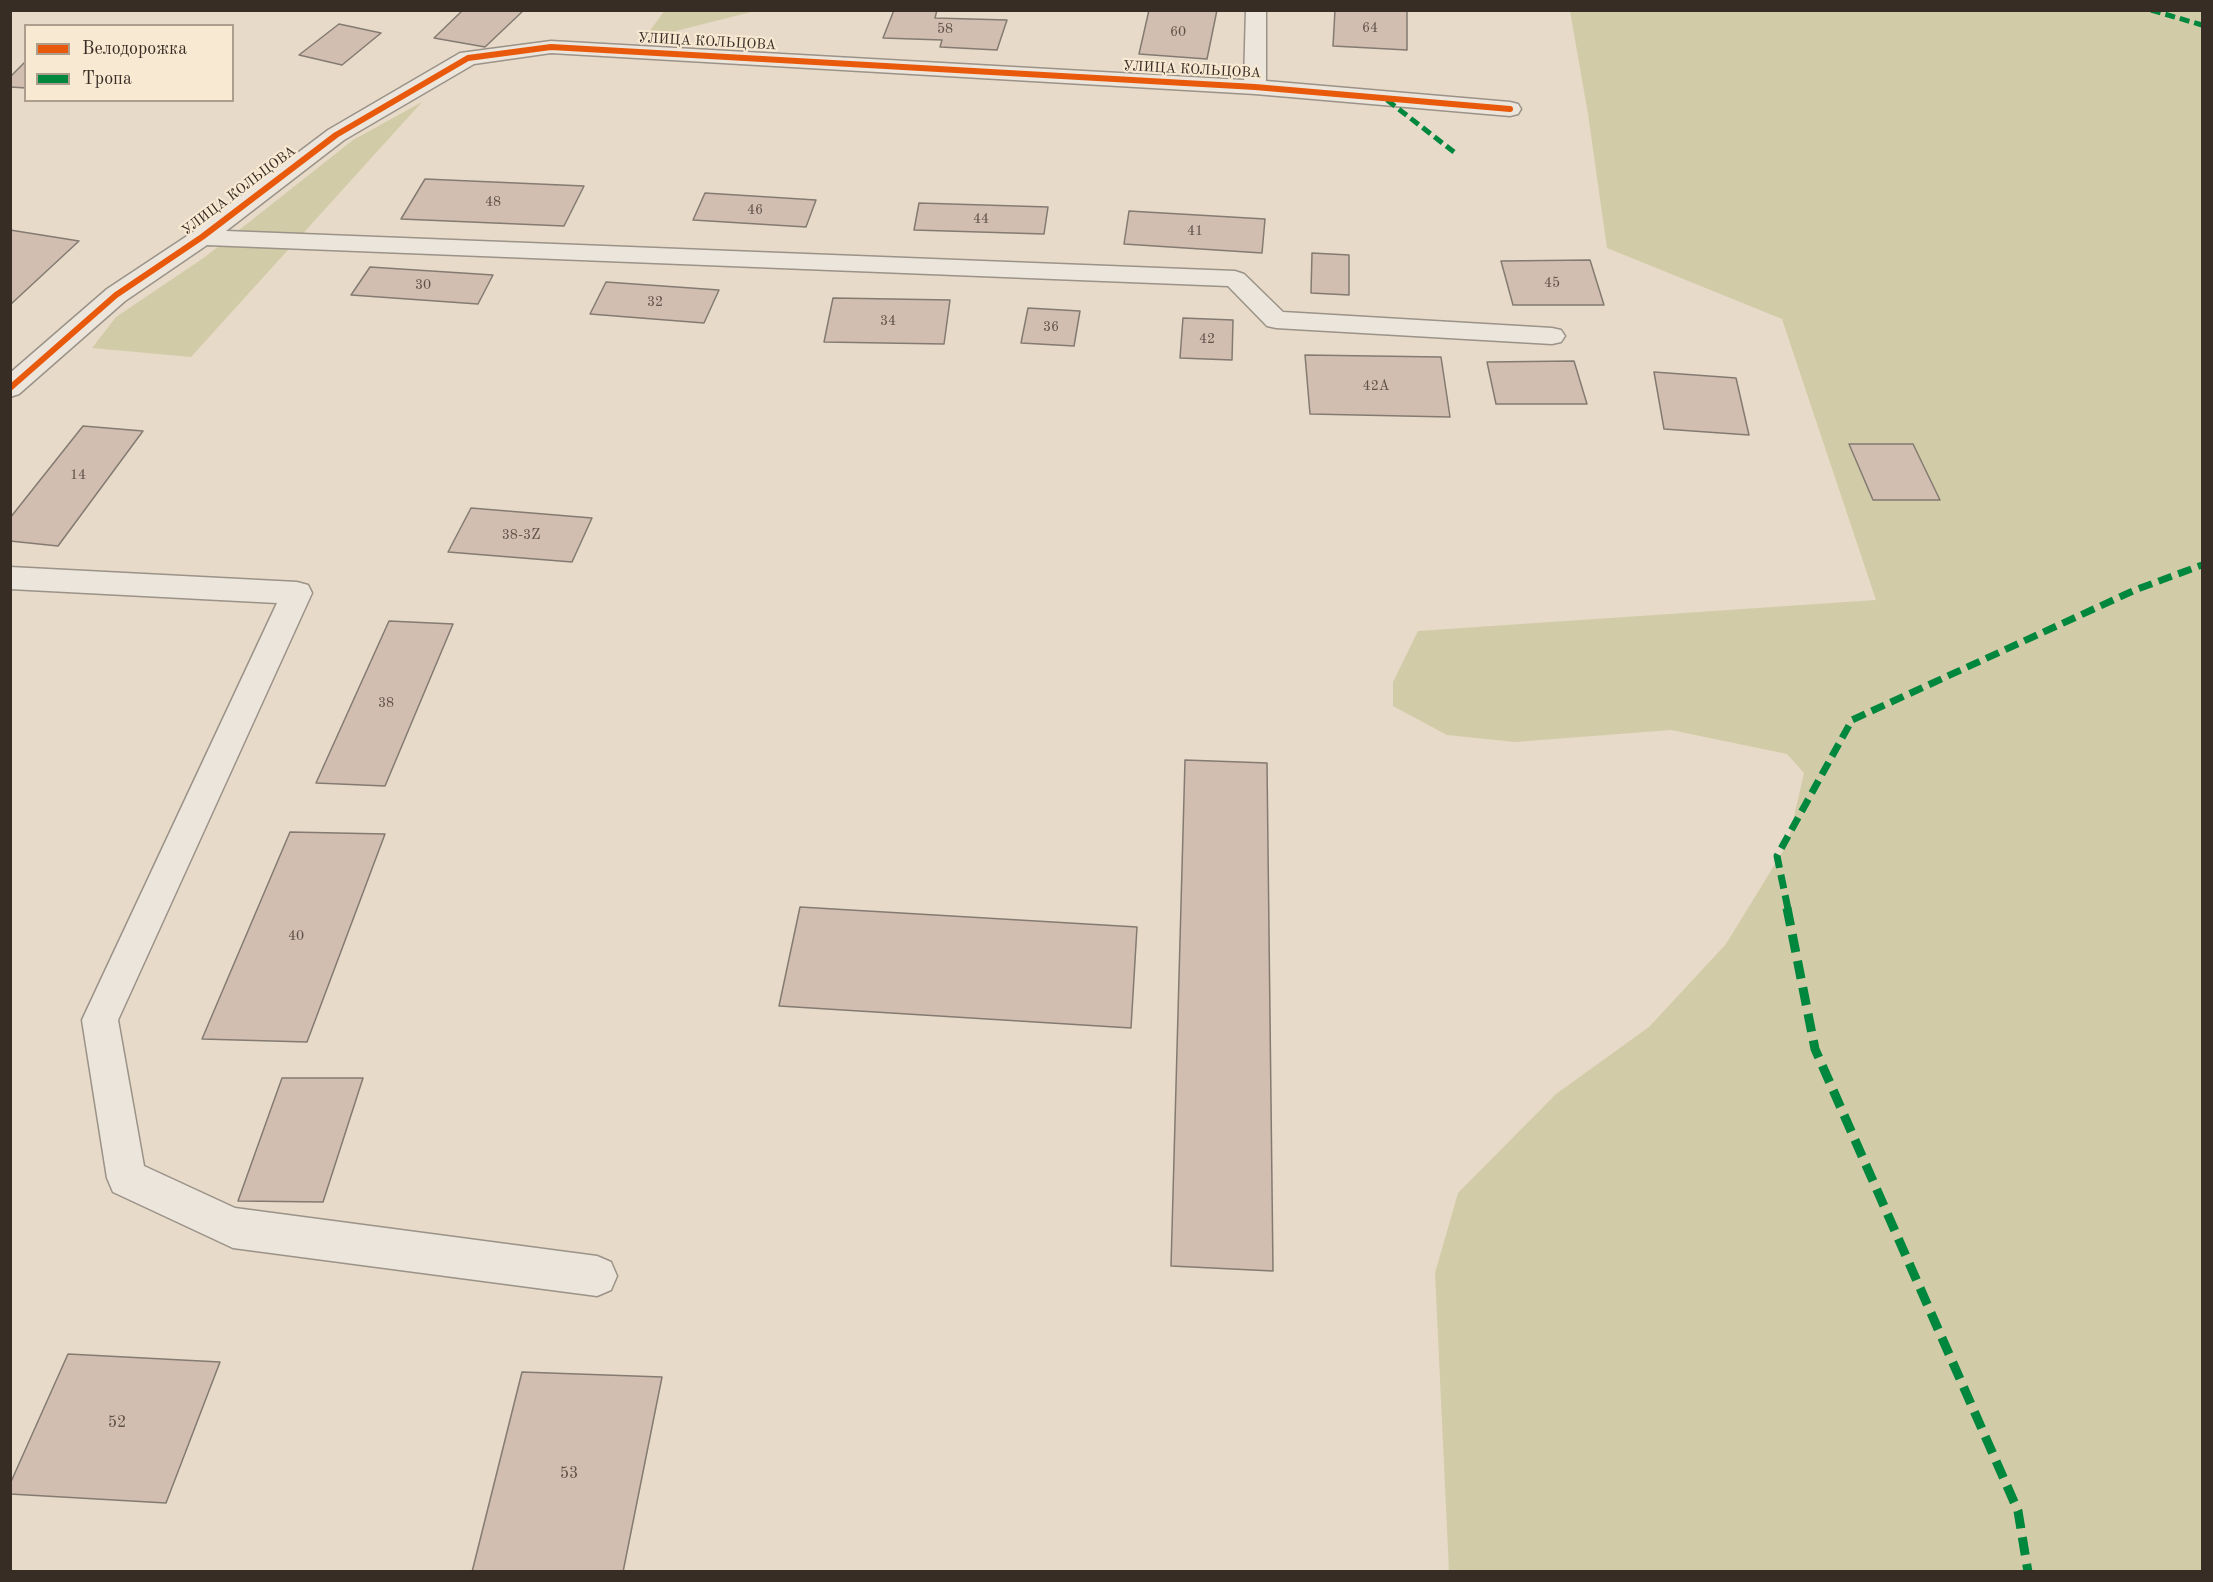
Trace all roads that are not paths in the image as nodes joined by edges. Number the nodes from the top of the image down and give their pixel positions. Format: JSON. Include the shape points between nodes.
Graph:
{"nodes":[{"id":1,"x":1256,"y":10,"type":"edge"},
{"id":2,"x":1255,"y":87,"type":"junction"},
{"id":3,"x":1510,"y":109,"type":"dead end"},
{"id":4,"x":202,"y":237,"type":"junction"},
{"id":5,"x":1552,"y":336,"type":"dead end"},
{"id":6,"x":10,"y":388,"type":"edge"},
{"id":7,"x":10,"y":578,"type":"edge"},
{"id":8,"x":597,"y":1276,"type":"dead end"}],
"edges":[{"from":1,"to":2,"type":"street"},
{"from":2,"to":3,"type":"street","name":"УЛИЦА КОЛЬЦОВА"},
{"from":2,"to":4,"type":"street","name":"УЛИЦА КОЛЬЦОВА","via":[[551,46],[468,58],[336,135]]},
{"from":4,"to":5,"type":"street","via":[[1235,279],[1276,320]]},
{"from":4,"to":6,"type":"street","name":"УЛИЦА КОЛЬЦОВА","via":[[116,295]]},
{"from":7,"to":8,"type":"street","via":[[297,593],[100,1020],[127,1178],[233,1228]]}]}
